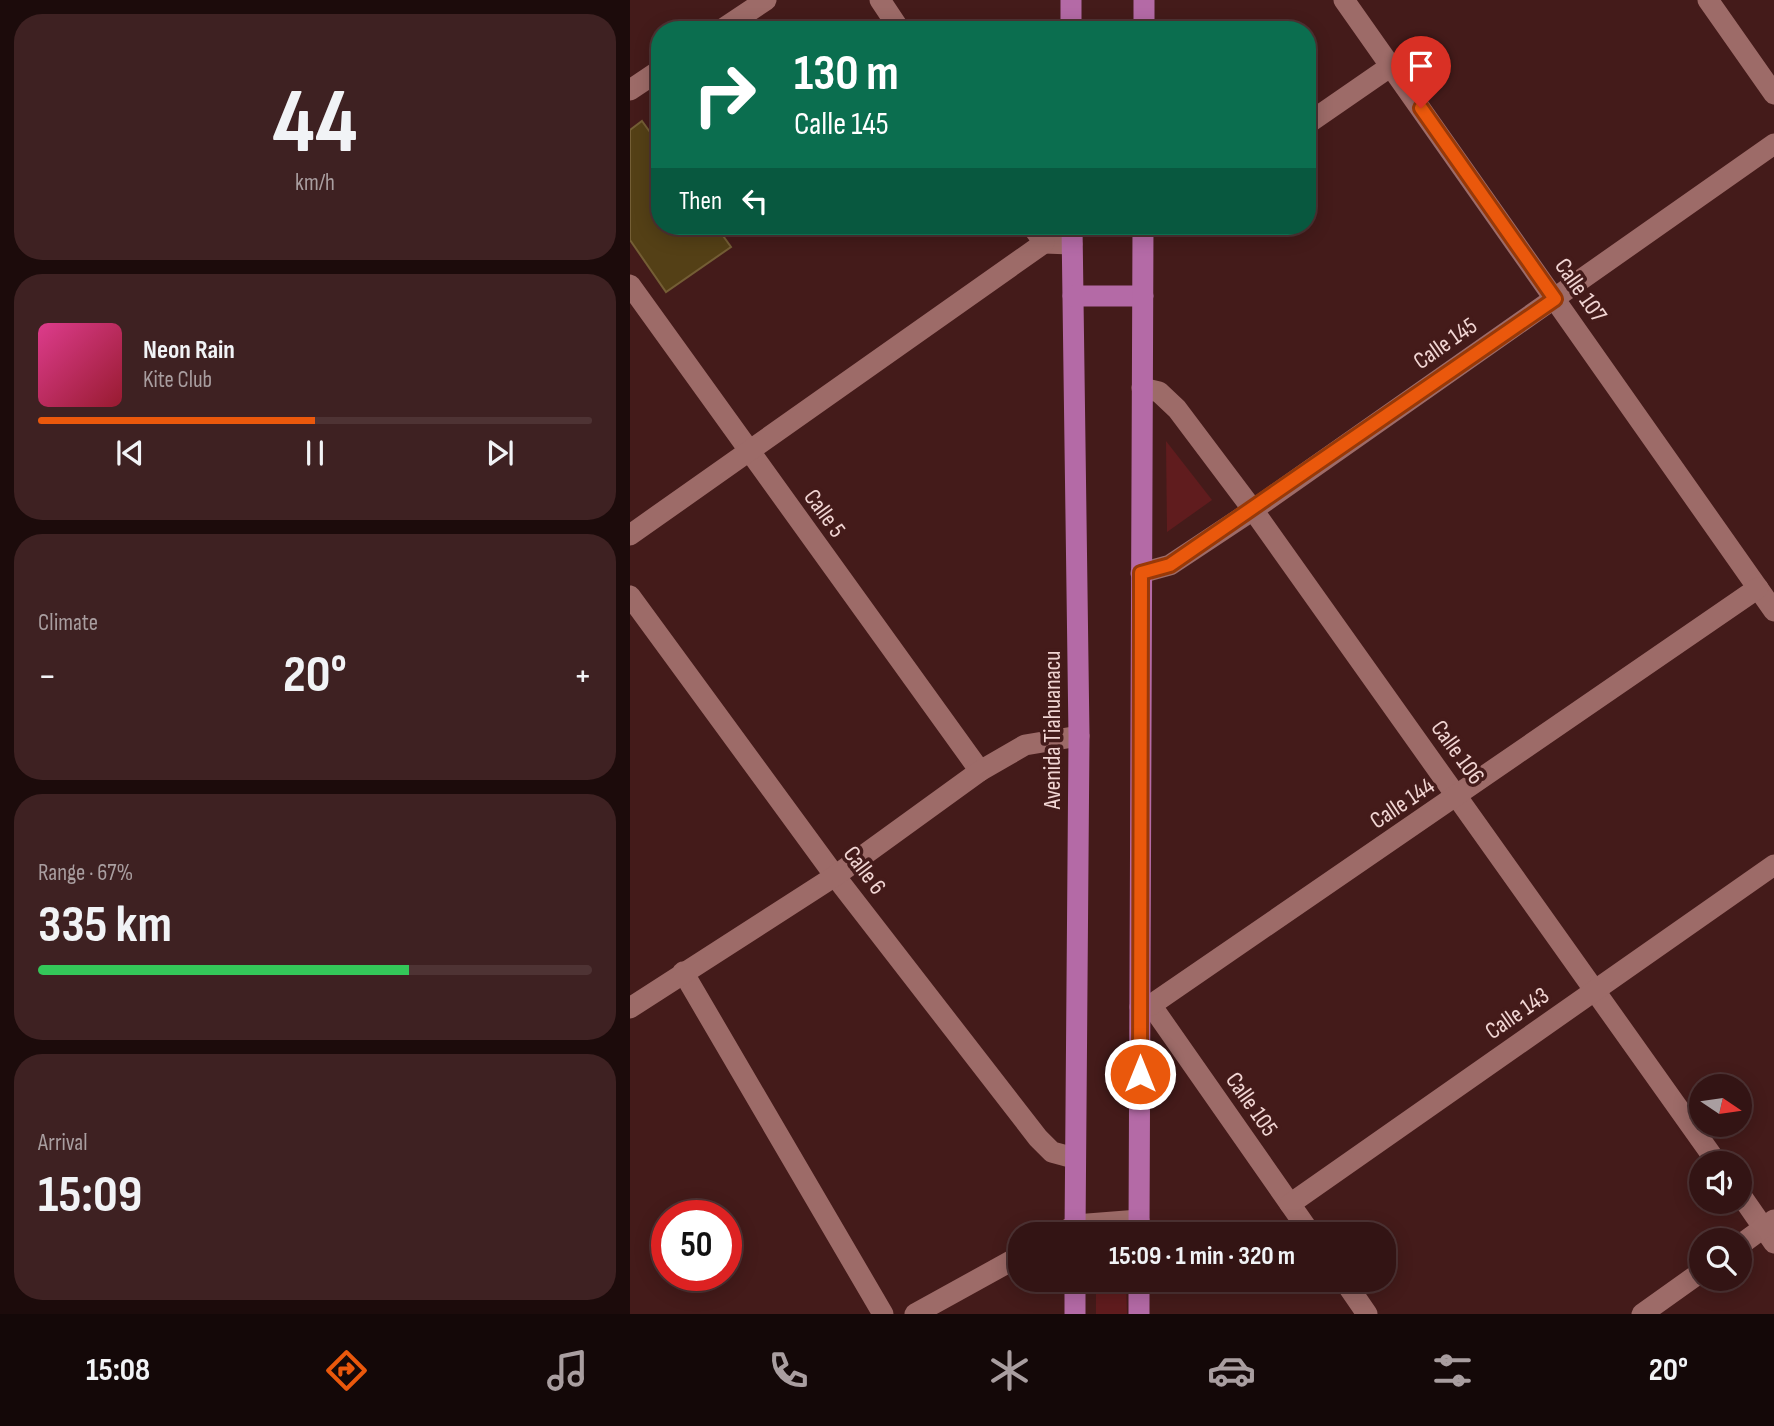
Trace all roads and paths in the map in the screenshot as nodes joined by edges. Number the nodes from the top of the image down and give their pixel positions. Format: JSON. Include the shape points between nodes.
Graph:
{"nodes":[{"id":1,"x":766,"y":0,"type":"edge"},
{"id":2,"x":880,"y":0,"type":"edge"},
{"id":3,"x":1071,"y":0,"type":"edge"},
{"id":4,"x":1144,"y":0,"type":"edge"},
{"id":5,"x":1345,"y":0,"type":"edge"},
{"id":6,"x":1708,"y":0,"type":"edge"},
{"id":7,"x":734,"y":21,"type":"edge"},
{"id":8,"x":894,"y":21,"type":"edge"},
{"id":9,"x":1071,"y":21,"type":"edge"},
{"id":10,"x":1144,"y":21,"type":"edge"},
{"id":11,"x":1391,"y":66,"type":"junction"},
{"id":12,"x":651,"y":76,"type":"edge"},
{"id":13,"x":630,"y":90,"type":"edge"},
{"id":14,"x":1774,"y":94,"type":"edge"},
{"id":15,"x":1316,"y":118,"type":"edge"},
{"id":16,"x":1774,"y":144,"type":"edge"},
{"id":17,"x":1037,"y":235,"type":"edge"},
{"id":18,"x":1072,"y":235,"type":"edge"},
{"id":19,"x":1143,"y":235,"type":"edge"},
{"id":20,"x":630,"y":285,"type":"edge"},
{"id":21,"x":1073,"y":296,"type":"junction"},
{"id":22,"x":1143,"y":296,"type":"junction"},
{"id":23,"x":1555,"y":299,"type":"junction"},
{"id":24,"x":1142,"y":388,"type":"junction"},
{"id":25,"x":748,"y":452,"type":"junction"},
{"id":26,"x":1253,"y":510,"type":"junction"},
{"id":27,"x":630,"y":535,"type":"edge"},
{"id":28,"x":1141,"y":573,"type":"junction"},
{"id":29,"x":1758,"y":588,"type":"junction"},
{"id":30,"x":630,"y":596,"type":"edge"},
{"id":31,"x":1774,"y":611,"type":"edge"},
{"id":32,"x":1079,"y":736,"type":"junction"},
{"id":33,"x":979,"y":771,"type":"junction"},
{"id":34,"x":1458,"y":797,"type":"junction"},
{"id":35,"x":1774,"y":865,"type":"edge"},
{"id":36,"x":835,"y":876,"type":"junction"},
{"id":37,"x":683,"y":972,"type":"junction"},
{"id":38,"x":1596,"y":990,"type":"junction"},
{"id":39,"x":1146,"y":1006,"type":"junction"},
{"id":40,"x":630,"y":1007,"type":"edge"},
{"id":41,"x":1709,"y":1151,"type":"edge"},
{"id":42,"x":1074,"y":1158,"type":"junction"},
{"id":43,"x":1290,"y":1205,"type":"junction"},
{"id":44,"x":1752,"y":1208,"type":"edge"},
{"id":45,"x":1070,"y":1222,"type":"edge"},
{"id":46,"x":1139,"y":1222,"type":"edge"},
{"id":47,"x":1302,"y":1222,"type":"edge"},
{"id":48,"x":1770,"y":1230,"type":"edge"},
{"id":49,"x":1752,"y":1239,"type":"edge"},
{"id":50,"x":1008,"y":1263,"type":"edge"},
{"id":51,"x":1689,"y":1281,"type":"edge"},
{"id":52,"x":1075,"y":1292,"type":"edge"},
{"id":53,"x":1139,"y":1292,"type":"edge"},
{"id":54,"x":1352,"y":1292,"type":"edge"},
{"id":55,"x":883,"y":1314,"type":"edge"},
{"id":56,"x":915,"y":1314,"type":"edge"},
{"id":57,"x":1075,"y":1314,"type":"edge"},
{"id":58,"x":1139,"y":1314,"type":"edge"},
{"id":59,"x":1367,"y":1314,"type":"edge"},
{"id":60,"x":1642,"y":1314,"type":"edge"}],
"edges":[{"from":1,"to":7,"type":"street"},
{"from":2,"to":8,"type":"street"},
{"from":3,"to":9,"type":"main road"},
{"from":4,"to":10,"type":"main road"},
{"from":5,"to":11,"type":"street","name":"Calle 107"},
{"from":6,"to":14,"type":"street"},
{"from":11,"to":15,"type":"street"},
{"from":11,"to":23,"type":"street","name":"Calle 107"},
{"from":12,"to":13,"type":"street"},
{"from":16,"to":23,"type":"street","name":"Calle 145"},
{"from":17,"to":25,"type":"street"},
{"from":18,"to":21,"type":"main road","name":"Avenida Tiahuanacu"},
{"from":19,"to":22,"type":"main road"},
{"from":20,"to":25,"type":"street","name":"Calle 5"},
{"from":21,"to":22,"type":"main road"},
{"from":21,"to":32,"type":"main road","name":"Avenida Tiahuanacu"},
{"from":22,"to":24,"type":"main road"},
{"from":23,"to":26,"type":"street","name":"Calle 145"},
{"from":23,"to":29,"type":"street","name":"Calle 107"},
{"from":24,"to":26,"type":"street","name":"Calle 106","via":[[1159,392],[1177,409]]},
{"from":24,"to":28,"type":"main road"},
{"from":25,"to":27,"type":"street"},
{"from":25,"to":33,"type":"street","name":"Calle 5"},
{"from":26,"to":28,"type":"street","name":"Calle 145","via":[[1170,565]]},
{"from":26,"to":34,"type":"street","name":"Calle 106"},
{"from":28,"to":39,"type":"main road"},
{"from":29,"to":31,"type":"street","name":"Calle 107"},
{"from":29,"to":34,"type":"street","name":"Calle 144"},
{"from":30,"to":36,"type":"street","name":"Calle 6"},
{"from":32,"to":33,"type":"street","via":[[1025,745]]},
{"from":32,"to":42,"type":"main road","name":"Avenida Tiahuanacu"},
{"from":33,"to":36,"type":"street"},
{"from":34,"to":38,"type":"street","name":"Calle 106"},
{"from":34,"to":39,"type":"street","name":"Calle 144"},
{"from":35,"to":38,"type":"street","name":"Calle 143"},
{"from":36,"to":37,"type":"street"},
{"from":36,"to":42,"type":"street","name":"Calle 6","via":[[1038,1138],[1052,1152]]},
{"from":37,"to":40,"type":"street"},
{"from":37,"to":55,"type":"street"},
{"from":38,"to":41,"type":"street","name":"Calle 106"},
{"from":38,"to":43,"type":"street","name":"Calle 143"},
{"from":39,"to":43,"type":"street","name":"Calle 105"},
{"from":39,"to":46,"type":"main road"},
{"from":42,"to":45,"type":"main road","name":"Avenida Tiahuanacu"},
{"from":43,"to":47,"type":"street","name":"Calle 105"},
{"from":44,"to":48,"type":"street"},
{"from":48,"to":49,"type":"street"},
{"from":50,"to":56,"type":"street"},
{"from":51,"to":60,"type":"street"},
{"from":52,"to":57,"type":"main road"},
{"from":53,"to":58,"type":"main road"},
{"from":54,"to":59,"type":"street"}]}
